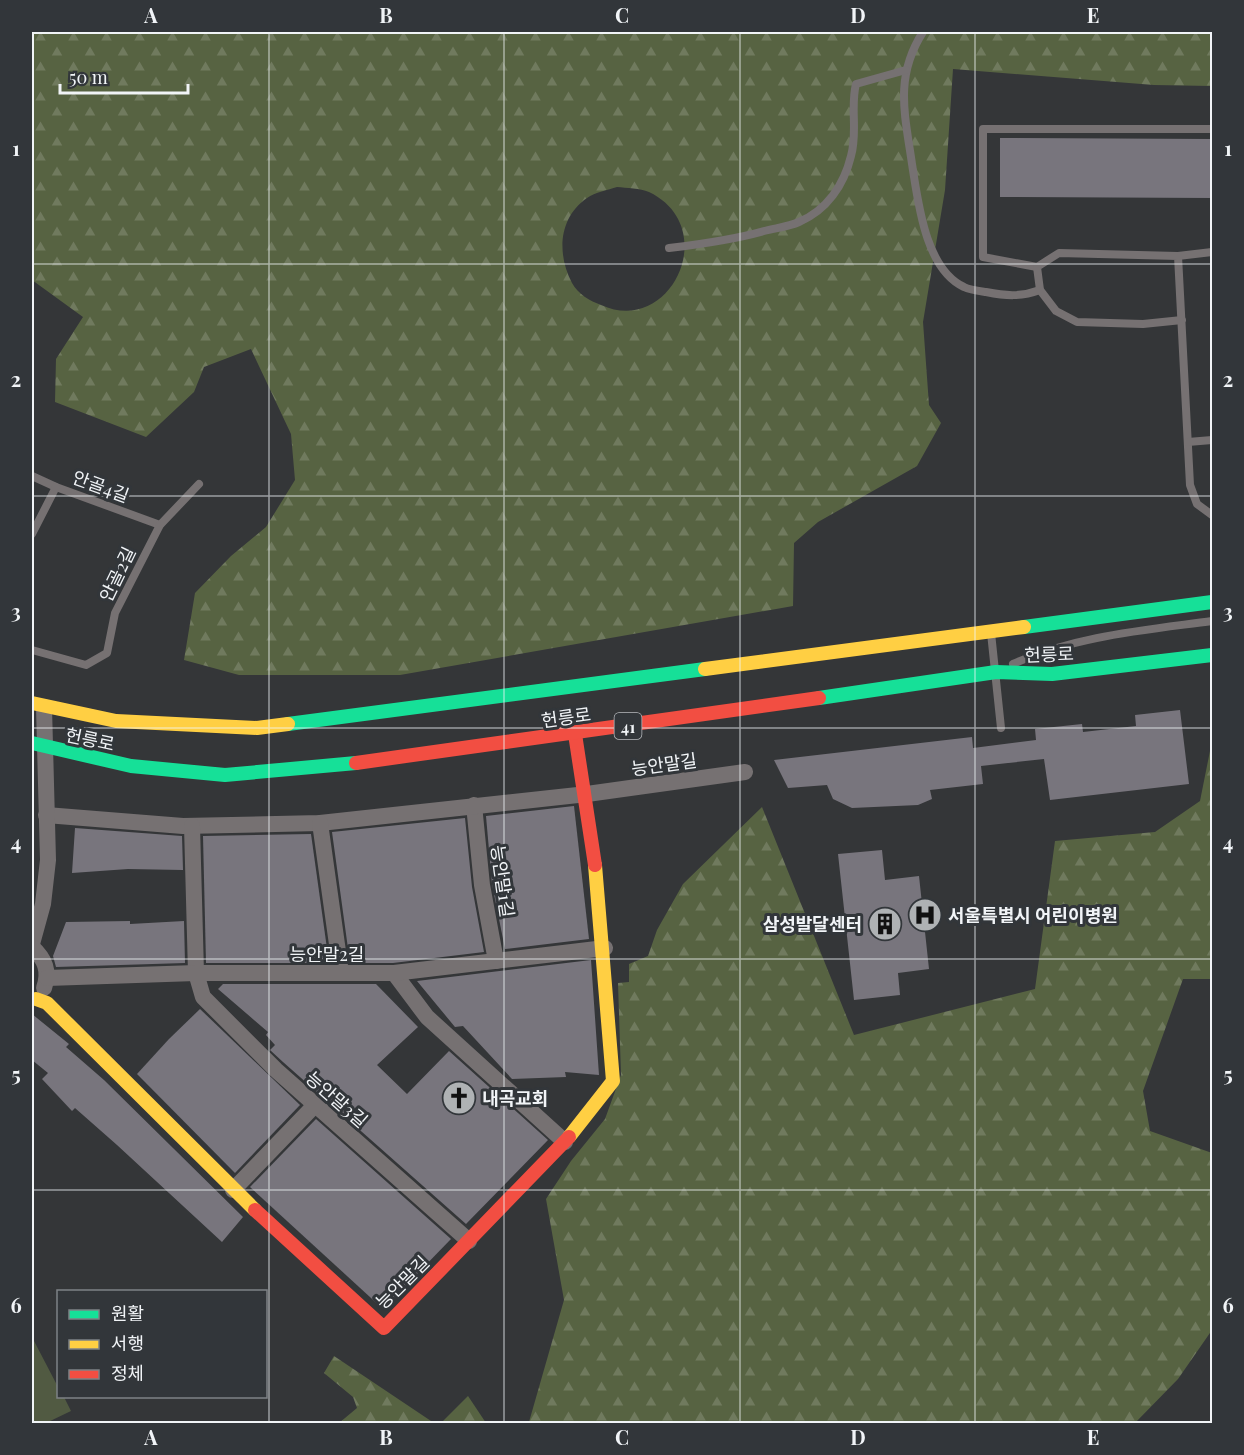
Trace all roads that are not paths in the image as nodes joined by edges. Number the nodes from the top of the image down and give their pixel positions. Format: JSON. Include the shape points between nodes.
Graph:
{"nodes":[{"id":1,"x":923,"y":32,"type":"edge"},
{"id":2,"x":906,"y":70,"type":"junction"},
{"id":3,"x":1212,"y":129,"type":"edge"},
{"id":4,"x":669,"y":248,"type":"dead end"},
{"id":5,"x":1212,"y":252,"type":"edge"},
{"id":6,"x":1178,"y":256,"type":"junction"},
{"id":7,"x":1037,"y":267,"type":"junction"},
{"id":8,"x":1040,"y":290,"type":"junction"},
{"id":9,"x":1182,"y":321,"type":"junction"},
{"id":10,"x":1212,"y":440,"type":"edge"},
{"id":11,"x":1188,"y":442,"type":"junction"},
{"id":12,"x":32,"y":476,"type":"edge"},
{"id":13,"x":199,"y":484,"type":"dead end"},
{"id":14,"x":56,"y":488,"type":"junction"},
{"id":15,"x":1212,"y":515,"type":"edge"},
{"id":16,"x":159,"y":525,"type":"junction"},
{"id":17,"x":32,"y":534,"type":"edge"},
{"id":18,"x":1212,"y":602,"type":"edge"},
{"id":19,"x":1212,"y":621,"type":"edge"},
{"id":20,"x":991,"y":632,"type":"junction"},
{"id":21,"x":32,"y":650,"type":"edge"},
{"id":22,"x":1212,"y":655,"type":"edge"},
{"id":23,"x":996,"y":672,"type":"junction"},
{"id":24,"x":38,"y":705,"type":"edge"},
{"id":25,"x":1001,"y":729,"type":"dead end"},
{"id":26,"x":575,"y":734,"type":"junction"},
{"id":27,"x":38,"y":745,"type":"edge"},
{"id":28,"x":745,"y":772,"type":"dead end"},
{"id":29,"x":587,"y":794,"type":"junction"},
{"id":30,"x":474,"y":805,"type":"junction"},
{"id":31,"x":46,"y":815,"type":"junction"},
{"id":32,"x":320,"y":823,"type":"junction"},
{"id":33,"x":192,"y":825,"type":"junction"},
{"id":34,"x":32,"y":946,"type":"edge"},
{"id":35,"x":605,"y":948,"type":"junction"},
{"id":36,"x":496,"y":961,"type":"junction"},
{"id":37,"x":341,"y":973,"type":"junction"},
{"id":38,"x":394,"y":973,"type":"junction"},
{"id":39,"x":196,"y":974,"type":"junction"},
{"id":40,"x":47,"y":978,"type":"junction"},
{"id":41,"x":34,"y":1000,"type":"edge"},
{"id":42,"x":315,"y":1105,"type":"junction"},
{"id":43,"x":565,"y":1142,"type":"junction"},
{"id":44,"x":233,"y":1190,"type":"junction"},
{"id":45,"x":469,"y":1241,"type":"junction"}],
"edges":[{"from":1,"to":2,"type":"lane","via":[[913,46]]},
{"from":2,"to":4,"type":"lane","via":[[856,84],[852,153],[836,193],[822,208],[799,222],[730,241]]},
{"from":2,"to":8,"type":"lane","via":[[902,92],[919,209],[927,238],[945,272],[964,287],[994,294],[1022,296]]},
{"from":3,"to":7,"type":"lane","via":[[983,129],[983,256]]},
{"from":5,"to":6,"type":"lane"},
{"from":6,"to":7,"type":"lane","via":[[1059,253]]},
{"from":6,"to":9,"type":"lane"},
{"from":7,"to":8,"type":"lane"},
{"from":8,"to":9,"type":"lane","via":[[1056,311],[1077,322]]},
{"from":9,"to":11,"type":"lane"},
{"from":10,"to":11,"type":"lane"},
{"from":11,"to":15,"type":"lane","via":[[1190,484],[1197,504]]},
{"from":12,"to":14,"type":"lane","name":"안골4길"},
{"from":13,"to":16,"type":"lane","name":"안골2길"},
{"from":14,"to":16,"type":"lane","name":"안골4길"},
{"from":14,"to":17,"type":"lane"},
{"from":16,"to":21,"type":"lane","name":"안골2길","via":[[115,613],[107,653],[86,665]]},
{"from":18,"to":20,"type":"main road","name":"헌릉로"},
{"from":19,"to":23,"type":"lane","via":[[1130,632],[1035,654]]},
{"from":20,"to":23,"type":"lane"},
{"from":20,"to":24,"type":"main road","name":"헌릉로","via":[[257,728],[116,721]]},
{"from":22,"to":23,"type":"main road","name":"헌릉로","number":"41","via":[[1052,674]]},
{"from":23,"to":25,"type":"lane"},
{"from":23,"to":26,"type":"main road","name":"헌릉로","number":"41"},
{"from":24,"to":27,"type":"street"},
{"from":26,"to":27,"type":"main road","name":"헌릉로","number":"41","via":[[357,763],[225,775],[131,766]]},
{"from":26,"to":29,"type":"main road","name":"능안말길"},
{"from":27,"to":31,"type":"street"},
{"from":28,"to":29,"type":"street","name":"능안말길"},
{"from":29,"to":30,"type":"street"},
{"from":29,"to":35,"type":"main road","name":"능안말길"},
{"from":30,"to":32,"type":"street"},
{"from":30,"to":36,"type":"street","name":"능안말1길","via":[[482,885]]},
{"from":31,"to":33,"type":"street"},
{"from":31,"to":34,"type":"street","via":[[48,861],[43,904]]},
{"from":32,"to":33,"type":"street"},
{"from":32,"to":37,"type":"street"},
{"from":33,"to":39,"type":"street"},
{"from":34,"to":40,"type":"street","via":[[45,963]]},
{"from":35,"to":36,"type":"street","name":"능안말2길"},
{"from":35,"to":43,"type":"main road","name":"능안말길","via":[[613,1081]]},
{"from":36,"to":38,"type":"street","name":"능안말2길"},
{"from":37,"to":38,"type":"street","name":"능안말2길"},
{"from":37,"to":39,"type":"street","name":"능안말2길"},
{"from":38,"to":43,"type":"street","via":[[427,1017]]},
{"from":39,"to":40,"type":"street","name":"능안말2길"},
{"from":39,"to":42,"type":"street","name":"능안말3길","via":[[202,998]]},
{"from":40,"to":41,"type":"street"},
{"from":41,"to":44,"type":"main road","name":"능안말길","via":[[47,1004]]},
{"from":42,"to":44,"type":"street"},
{"from":42,"to":45,"type":"street","name":"능안말3길"},
{"from":43,"to":45,"type":"main road","name":"능안말길"},
{"from":44,"to":45,"type":"main road","name":"능안말길","via":[[384,1328]]}]}
